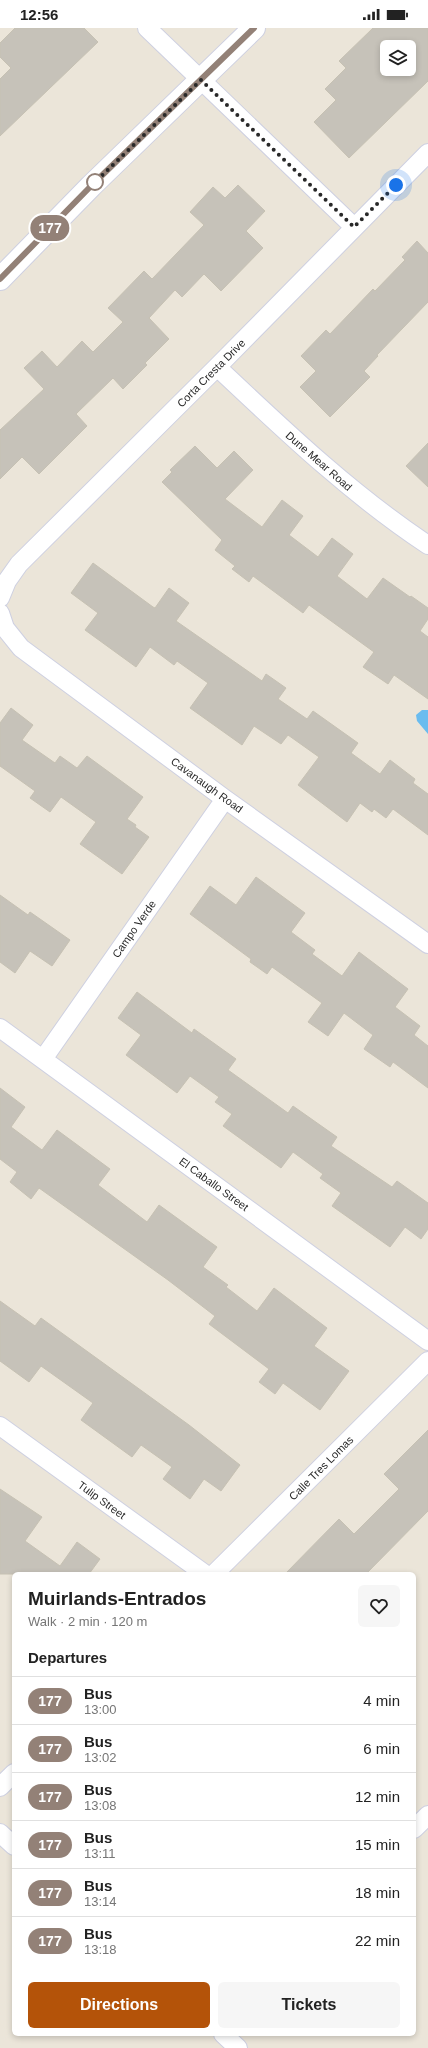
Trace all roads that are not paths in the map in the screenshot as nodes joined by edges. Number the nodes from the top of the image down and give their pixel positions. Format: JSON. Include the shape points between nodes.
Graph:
{"nodes":[{"id":1,"x":147,"y":28,"type":"edge"},
{"id":2,"x":254,"y":28,"type":"edge"},
{"id":3,"x":201,"y":80,"type":"junction"},
{"id":4,"x":428,"y":153,"type":"edge"},
{"id":5,"x":354,"y":227,"type":"junction"},
{"id":6,"x":0,"y":278,"type":"edge"},
{"id":7,"x":217,"y":367,"type":"junction"},
{"id":8,"x":428,"y":545,"type":"edge"},
{"id":9,"x":0,"y":598,"type":"edge"},
{"id":10,"x":0,"y":613,"type":"edge"},
{"id":11,"x":225,"y":799,"type":"junction"},
{"id":12,"x":428,"y":944,"type":"edge"},
{"id":13,"x":0,"y":1028,"type":"edge"},
{"id":14,"x":43,"y":1059,"type":"junction"},
{"id":15,"x":428,"y":1341,"type":"edge"},
{"id":16,"x":428,"y":1361,"type":"edge"},
{"id":17,"x":0,"y":1426,"type":"edge"},
{"id":18,"x":202,"y":1572,"type":"edge"},
{"id":19,"x":216,"y":1572,"type":"edge"},
{"id":20,"x":12,"y":1775,"type":"edge"},
{"id":21,"x":0,"y":1787,"type":"edge"},
{"id":22,"x":428,"y":1815,"type":"edge"},
{"id":23,"x":416,"y":1828,"type":"edge"},
{"id":24,"x":0,"y":1833,"type":"edge"},
{"id":25,"x":12,"y":1844,"type":"edge"},
{"id":26,"x":224,"y":2036,"type":"edge"},
{"id":27,"x":238,"y":2048,"type":"edge"}],
"edges":[{"from":1,"to":3,"type":"street"},
{"from":2,"to":3,"type":"main road"},
{"from":3,"to":5,"type":"street"},
{"from":3,"to":6,"type":"main road"},
{"from":4,"to":5,"type":"street","name":"Corta Cresta Drive"},
{"from":5,"to":7,"type":"street","name":"Corta Cresta Drive"},
{"from":7,"to":8,"type":"street","name":"Dune Mear Road","via":[[347,486]]},
{"from":7,"to":9,"type":"street","name":"Corta Cresta Drive","via":[[19,564],[6,581]]},
{"from":10,"to":11,"type":"street","name":"Cavanaugh Road","via":[[5,628],[21,648]]},
{"from":11,"to":12,"type":"street","name":"Cavanaugh Road"},
{"from":11,"to":14,"type":"street","name":"Campo Verde"},
{"from":13,"to":14,"type":"street","name":"El Caballo Street"},
{"from":14,"to":15,"type":"street","name":"El Caballo Street"},
{"from":16,"to":19,"type":"street","name":"Calle Tres Lomas"},
{"from":17,"to":18,"type":"street","name":"Tulip Street"},
{"from":20,"to":21,"type":"street"},
{"from":22,"to":23,"type":"street"},
{"from":24,"to":25,"type":"street"},
{"from":26,"to":27,"type":"street"}]}
